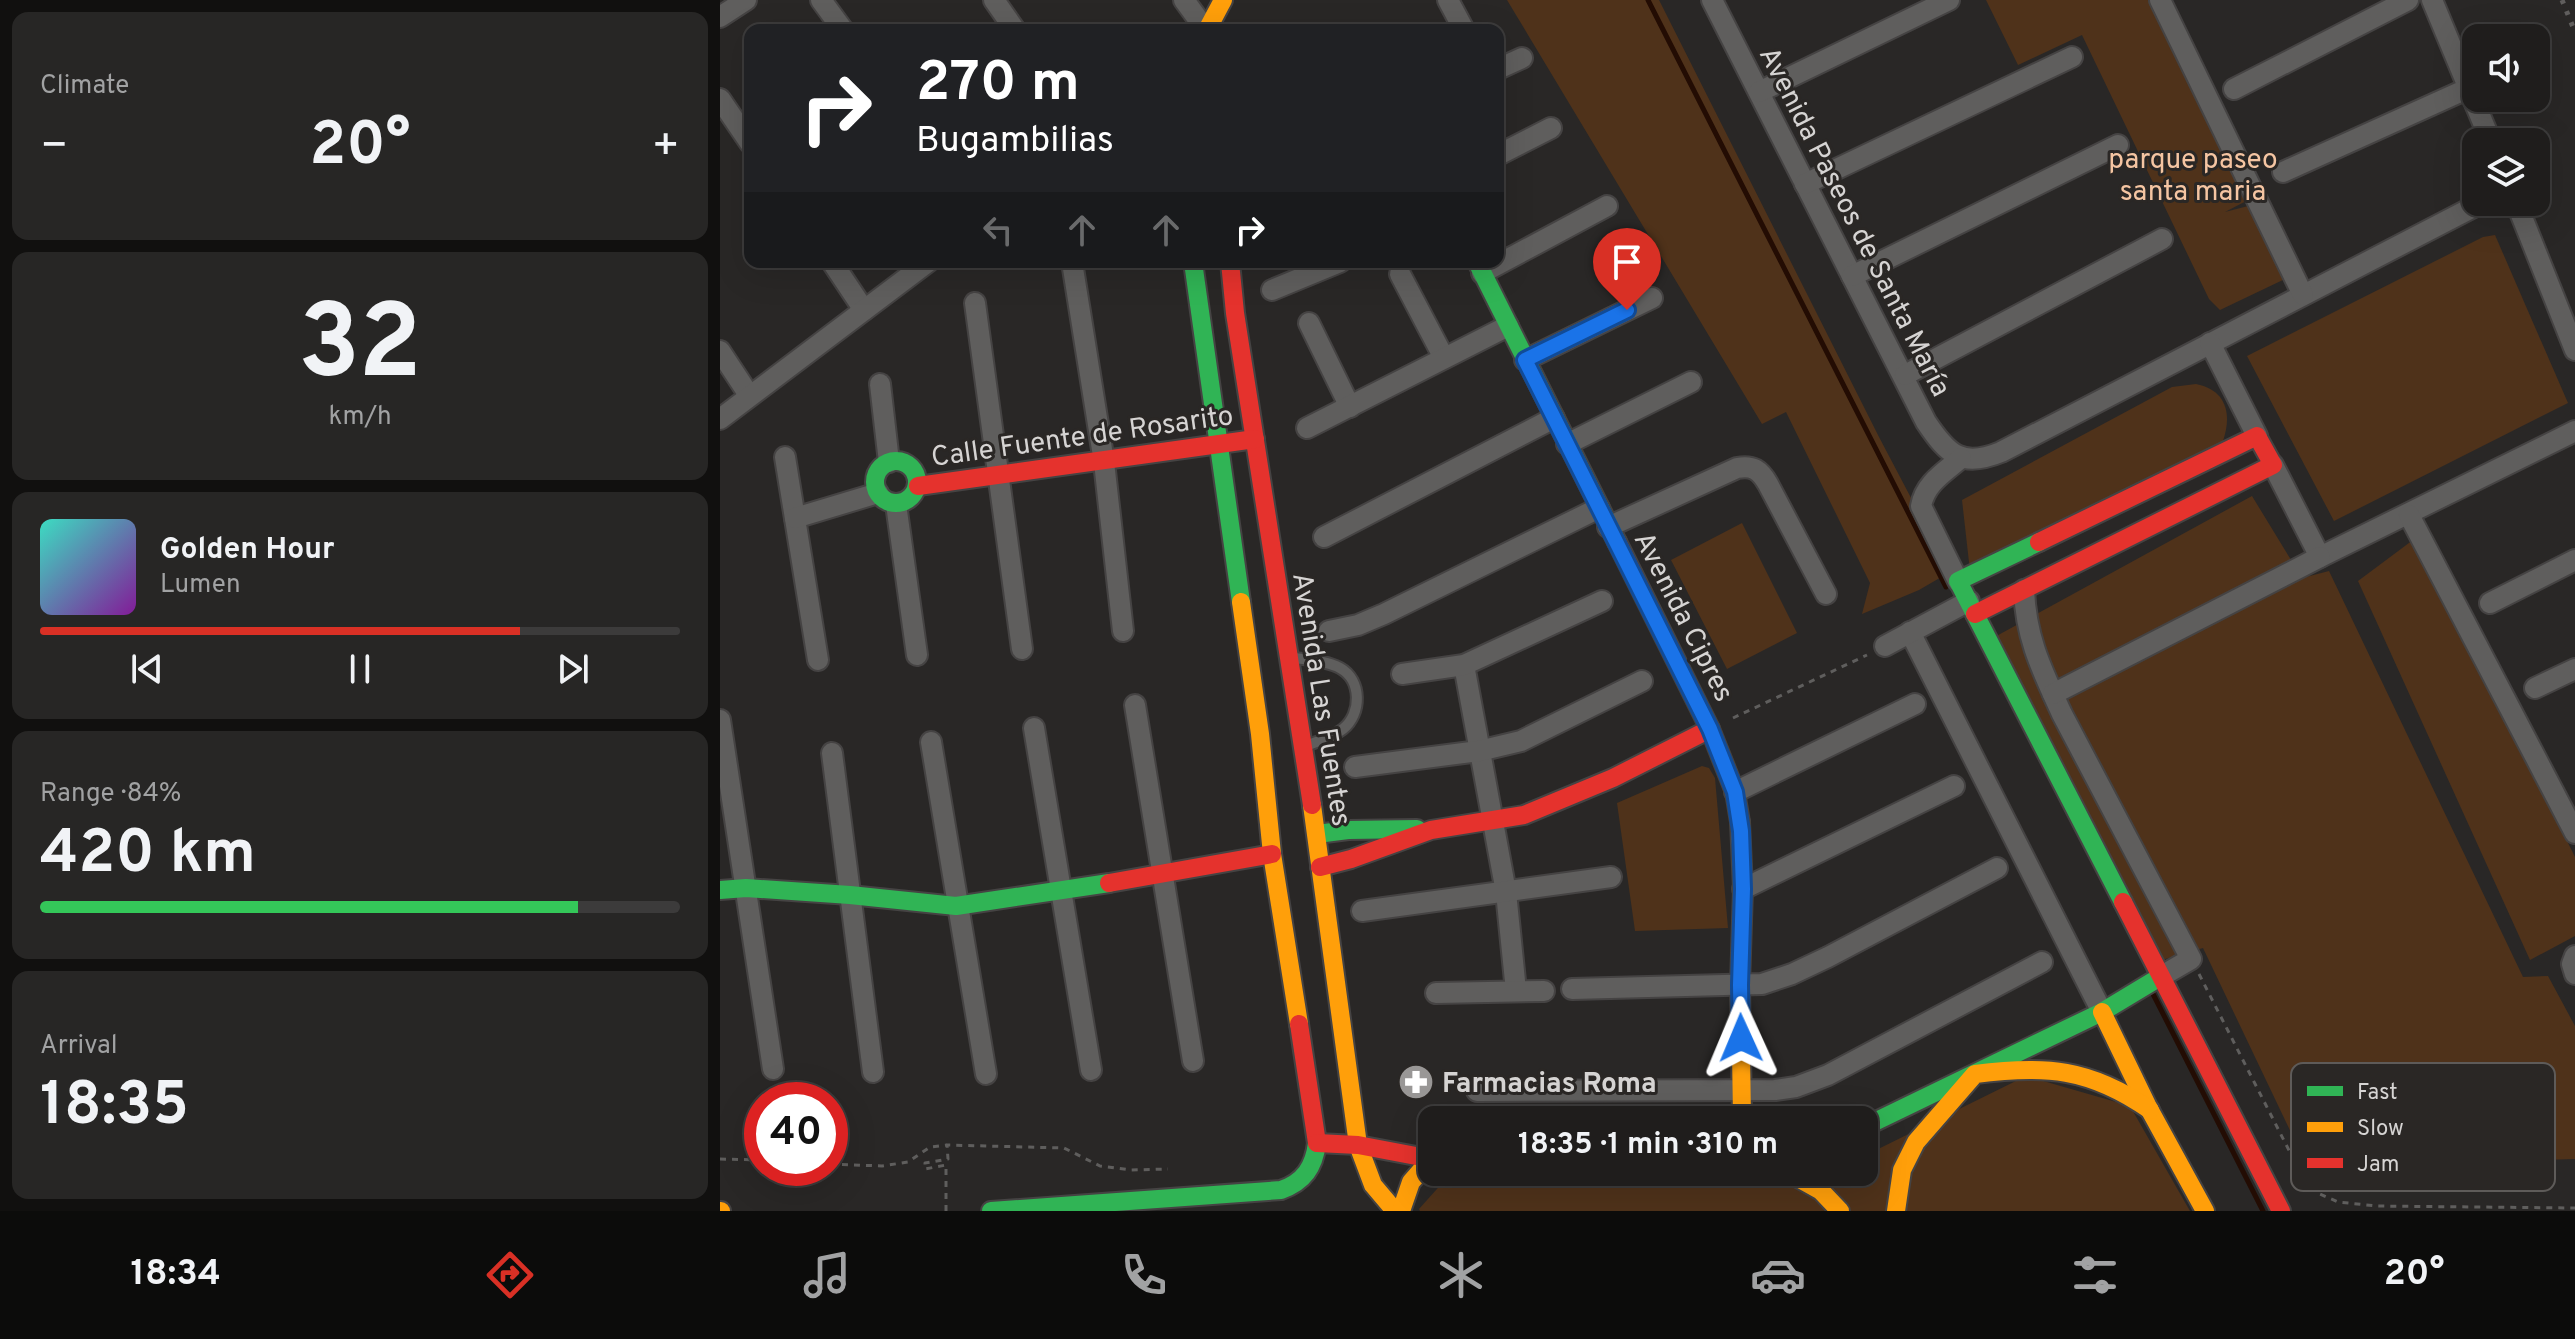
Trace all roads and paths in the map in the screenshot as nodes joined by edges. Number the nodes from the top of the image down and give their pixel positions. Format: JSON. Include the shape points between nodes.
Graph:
{"nodes":[{"id":1,"x":746,"y":0,"type":"edge"},
{"id":2,"x":821,"y":0,"type":"edge"},
{"id":3,"x":994,"y":0,"type":"edge"},
{"id":4,"x":1184,"y":0,"type":"edge"},
{"id":5,"x":1223,"y":0,"type":"edge"},
{"id":6,"x":1448,"y":0,"type":"edge"},
{"id":7,"x":1712,"y":0,"type":"edge"},
{"id":8,"x":1949,"y":0,"type":"edge"},
{"id":9,"x":2160,"y":0,"type":"edge"},
{"id":10,"x":2408,"y":0,"type":"edge"},
{"id":11,"x":2432,"y":0,"type":"edge"},
{"id":12,"x":720,"y":17,"type":"edge"},
{"id":13,"x":839,"y":24,"type":"edge"},
{"id":14,"x":1011,"y":24,"type":"edge"},
{"id":15,"x":1202,"y":24,"type":"edge"},
{"id":16,"x":1210,"y":24,"type":"edge"},
{"id":17,"x":1461,"y":24,"type":"edge"},
{"id":18,"x":2072,"y":57,"type":"dead end"},
{"id":19,"x":1522,"y":58,"type":"dead end"},
{"id":20,"x":1504,"y":66,"type":"edge"},
{"id":21,"x":2462,"y":71,"type":"edge"},
{"id":22,"x":2234,"y":89,"type":"dead end"},
{"id":23,"x":2462,"y":91,"type":"edge"},
{"id":24,"x":1759,"y":92,"type":"junction"},
{"id":25,"x":720,"y":99,"type":"edge"},
{"id":26,"x":1551,"y":128,"type":"dead end"},
{"id":27,"x":744,"y":134,"type":"edge"},
{"id":28,"x":2118,"y":145,"type":"dead end"},
{"id":29,"x":1504,"y":152,"type":"edge"},
{"id":30,"x":2283,"y":172,"type":"dead end"},
{"id":31,"x":1805,"y":184,"type":"junction"},
{"id":32,"x":1607,"y":206,"type":"dead end"},
{"id":33,"x":2462,"y":213,"type":"edge"},
{"id":34,"x":2522,"y":216,"type":"edge"},
{"id":35,"x":2162,"y":239,"type":"dead end"},
{"id":36,"x":1504,"y":256,"type":"edge"},
{"id":37,"x":836,"y":268,"type":"edge"},
{"id":38,"x":920,"y":268,"type":"edge"},
{"id":39,"x":1073,"y":268,"type":"edge"},
{"id":40,"x":1194,"y":268,"type":"edge"},
{"id":41,"x":1231,"y":268,"type":"edge"},
{"id":42,"x":1325,"y":268,"type":"edge"},
{"id":43,"x":1479,"y":268,"type":"edge"},
{"id":44,"x":1400,"y":274,"type":"dead end"},
{"id":45,"x":1852,"y":276,"type":"junction"},
{"id":46,"x":1272,"y":290,"type":"dead end"},
{"id":47,"x":2303,"y":295,"type":"junction"},
{"id":48,"x":1652,"y":298,"type":"dead end"},
{"id":49,"x":975,"y":303,"type":"dead end"},
{"id":50,"x":864,"y":310,"type":"junction"},
{"id":51,"x":1309,"y":323,"type":"dead end"},
{"id":52,"x":1508,"y":326,"type":"junction"},
{"id":53,"x":2210,"y":343,"type":"junction"},
{"id":54,"x":2575,"y":350,"type":"edge"},
{"id":55,"x":720,"y":351,"type":"edge"},
{"id":56,"x":1444,"y":358,"type":"junction"},
{"id":57,"x":1525,"y":360,"type":"junction"},
{"id":58,"x":1905,"y":375,"type":"junction"},
{"id":59,"x":1691,"y":382,"type":"dead end"},
{"id":60,"x":880,"y":384,"type":"dead end"},
{"id":61,"x":749,"y":395,"type":"junction"},
{"id":62,"x":1350,"y":407,"type":"junction"},
{"id":63,"x":1554,"y":418,"type":"junction"},
{"id":64,"x":720,"y":419,"type":"edge"},
{"id":65,"x":1307,"y":428,"type":"dead end"},
{"id":66,"x":2575,"y":431,"type":"edge"},
{"id":67,"x":2257,"y":436,"type":"junction"},
{"id":68,"x":1255,"y":439,"type":"junction"},
{"id":69,"x":1567,"y":444,"type":"junction"},
{"id":70,"x":1218,"y":445,"type":"junction"},
{"id":71,"x":785,"y":457,"type":"dead end"},
{"id":72,"x":1961,"y":458,"type":"junction"},
{"id":73,"x":889,"y":462,"type":"junction"},
{"id":74,"x":1104,"y":462,"type":"junction"},
{"id":75,"x":2273,"y":465,"type":"junction"},
{"id":76,"x":999,"y":475,"type":"junction"},
{"id":77,"x":918,"y":486,"type":"junction"},
{"id":78,"x":878,"y":493,"type":"junction"},
{"id":79,"x":896,"y":504,"type":"junction"},
{"id":80,"x":1599,"y":508,"type":"junction"},
{"id":81,"x":2409,"y":515,"type":"junction"},
{"id":82,"x":795,"y":518,"type":"junction"},
{"id":83,"x":1608,"y":527,"type":"junction"},
{"id":84,"x":1324,"y":537,"type":"dead end"},
{"id":85,"x":2320,"y":557,"type":"junction"},
{"id":86,"x":2575,"y":560,"type":"edge"},
{"id":87,"x":1958,"y":581,"type":"junction"},
{"id":88,"x":2024,"y":590,"type":"junction"},
{"id":89,"x":1826,"y":594,"type":"dead end"},
{"id":90,"x":1602,"y":601,"type":"dead end"},
{"id":91,"x":2490,"y":603,"type":"dead end"},
{"id":92,"x":1968,"y":607,"type":"junction"},
{"id":93,"x":1917,"y":628,"type":"junction"},
{"id":94,"x":1123,"y":631,"type":"dead end"},
{"id":95,"x":1329,"y":631,"type":"dead end"},
{"id":96,"x":1885,"y":646,"type":"joint"},
{"id":97,"x":1022,"y":649,"type":"dead end"},
{"id":98,"x":917,"y":655,"type":"dead end"},
{"id":99,"x":1288,"y":657,"type":"junction"},
{"id":100,"x":818,"y":660,"type":"dead end"},
{"id":101,"x":1464,"y":665,"type":"junction"},
{"id":102,"x":2575,"y":669,"type":"edge"},
{"id":103,"x":1402,"y":674,"type":"dead end"},
{"id":104,"x":1642,"y":681,"type":"dead end"},
{"id":105,"x":2535,"y":688,"type":"dead end"},
{"id":106,"x":2053,"y":694,"type":"junction"},
{"id":107,"x":1915,"y":704,"type":"dead end"},
{"id":108,"x":1135,"y":705,"type":"dead end"},
{"id":109,"x":720,"y":720,"type":"edge"},
{"id":110,"x":1034,"y":728,"type":"dead end"},
{"id":111,"x":1710,"y":729,"type":"junction"},
{"id":112,"x":1260,"y":734,"type":"junction"},
{"id":113,"x":931,"y":742,"type":"dead end"},
{"id":114,"x":1302,"y":747,"type":"junction"},
{"id":115,"x":1479,"y":751,"type":"junction"},
{"id":116,"x":832,"y":753,"type":"dead end"},
{"id":117,"x":1355,"y":767,"type":"dead end"},
{"id":118,"x":1954,"y":786,"type":"dead end"},
{"id":119,"x":1284,"y":792,"type":"dead end"},
{"id":120,"x":1735,"y":792,"type":"junction"},
{"id":121,"x":1492,"y":819,"type":"junction"},
{"id":122,"x":1431,"y":830,"type":"junction"},
{"id":123,"x":2575,"y":833,"type":"edge"},
{"id":124,"x":1317,"y":834,"type":"junction"},
{"id":125,"x":1272,"y":854,"type":"junction"},
{"id":126,"x":1307,"y":862,"type":"junction"},
{"id":127,"x":1997,"y":868,"type":"dead end"},
{"id":128,"x":1162,"y":873,"type":"junction"},
{"id":129,"x":1611,"y":877,"type":"dead end"},
{"id":130,"x":746,"y":888,"type":"junction"},
{"id":131,"x":1743,"y":889,"type":"junction"},
{"id":132,"x":720,"y":890,"type":"edge"},
{"id":133,"x":1061,"y":891,"type":"junction"},
{"id":134,"x":1506,"y":892,"type":"junction"},
{"id":135,"x":850,"y":895,"type":"junction"},
{"id":136,"x":956,"y":906,"type":"junction"},
{"id":137,"x":1362,"y":911,"type":"dead end"},
{"id":138,"x":1302,"y":923,"type":"dead end"},
{"id":139,"x":2575,"y":956,"type":"edge"},
{"id":140,"x":2191,"y":959,"type":"junction"},
{"id":141,"x":2042,"y":962,"type":"dead end"},
{"id":142,"x":2575,"y":974,"type":"edge"},
{"id":143,"x":2157,"y":980,"type":"junction"},
{"id":144,"x":1740,"y":985,"type":"junction"},
{"id":145,"x":1572,"y":989,"type":"dead end"},
{"id":146,"x":1516,"y":991,"type":"junction"},
{"id":147,"x":1544,"y":991,"type":"dead end"},
{"id":148,"x":1436,"y":993,"type":"dead end"},
{"id":149,"x":1296,"y":1001,"type":"junction"},
{"id":150,"x":2110,"y":1008,"type":"junction"},
{"id":151,"x":1193,"y":1061,"type":"dead end"},
{"id":152,"x":773,"y":1069,"type":"dead end"},
{"id":153,"x":1091,"y":1070,"type":"dead end"},
{"id":154,"x":873,"y":1072,"type":"dead end"},
{"id":155,"x":986,"y":1074,"type":"dead end"},
{"id":156,"x":1975,"y":1074,"type":"junction"},
{"id":157,"x":1477,"y":1091,"type":"dead end"},
{"id":158,"x":1742,"y":1092,"type":"junction"},
{"id":159,"x":1742,"y":1106,"type":"edge"},
{"id":160,"x":2150,"y":1110,"type":"junction"},
{"id":161,"x":1878,"y":1120,"type":"edge"},
{"id":162,"x":1317,"y":1143,"type":"junction"},
{"id":163,"x":947,"y":1145,"type":"junction"},
{"id":164,"x":1358,"y":1145,"type":"junction"},
{"id":165,"x":2291,"y":1154,"type":"edge"},
{"id":166,"x":1418,"y":1157,"type":"edge"},
{"id":167,"x":720,"y":1159,"type":"edge"},
{"id":168,"x":744,"y":1160,"type":"edge"},
{"id":169,"x":848,"y":1165,"type":"edge"},
{"id":170,"x":1177,"y":1168,"type":"dead end"},
{"id":171,"x":1418,"y":1174,"type":"edge"},
{"id":172,"x":1812,"y":1186,"type":"edge"},
{"id":173,"x":2318,"y":1191,"type":"edge"},
{"id":174,"x":2575,"y":1208,"type":"edge"},
{"id":175,"x":946,"y":1211,"type":"edge"},
{"id":176,"x":991,"y":1211,"type":"edge"},
{"id":177,"x":1398,"y":1211,"type":"edge"},
{"id":178,"x":1840,"y":1211,"type":"edge"},
{"id":179,"x":1896,"y":1211,"type":"edge"},
{"id":180,"x":2205,"y":1211,"type":"edge"},
{"id":181,"x":2281,"y":1211,"type":"edge"}],
"edges":[{"from":1,"to":12,"type":"street"},
{"from":2,"to":13,"type":"street"},
{"from":3,"to":14,"type":"street"},
{"from":4,"to":15,"type":"street"},
{"from":5,"to":16,"type":"main road"},
{"from":6,"to":17,"type":"street"},
{"from":7,"to":24,"type":"street","name":"Avenida Paseos de Santa María"},
{"from":8,"to":24,"type":"street"},
{"from":9,"to":47,"type":"street"},
{"from":10,"to":22,"type":"street"},
{"from":11,"to":21,"type":"street"},
{"from":18,"to":31,"type":"street"},
{"from":19,"to":20,"type":"street"},
{"from":23,"to":30,"type":"street"},
{"from":24,"to":31,"type":"street","name":"Avenida Paseos de Santa María"},
{"from":25,"to":27,"type":"street"},
{"from":26,"to":29,"type":"street"},
{"from":28,"to":45,"type":"street"},
{"from":31,"to":45,"type":"street","name":"Avenida Paseos de Santa María"},
{"from":32,"to":36,"type":"street"},
{"from":33,"to":47,"type":"street"},
{"from":34,"to":54,"type":"street"},
{"from":35,"to":58,"type":"street"},
{"from":37,"to":50,"type":"street"},
{"from":38,"to":50,"type":"street"},
{"from":39,"to":74,"type":"street"},
{"from":40,"to":70,"type":"main road"},
{"from":41,"to":68,"type":"main road","name":"Avenida Las Fuentes"},
{"from":42,"to":46,"type":"street"},
{"from":43,"to":52,"type":"main road","name":"Avenida Cipres"},
{"from":44,"to":56,"type":"street"},
{"from":45,"to":58,"type":"street","name":"Avenida Paseos de Santa María"},
{"from":47,"to":53,"type":"street"},
{"from":48,"to":57,"type":"street"},
{"from":49,"to":76,"type":"street"},
{"from":50,"to":61,"type":"street"},
{"from":51,"to":62,"type":"street"},
{"from":52,"to":56,"type":"street"},
{"from":52,"to":57,"type":"main road","name":"Avenida Cipres"},
{"from":53,"to":67,"type":"street"},
{"from":53,"to":72,"type":"street","via":[[2001,452],[1974,461]]},
{"from":55,"to":61,"type":"street"},
{"from":56,"to":62,"type":"street"},
{"from":57,"to":63,"type":"main road","name":"Avenida Cipres"},
{"from":58,"to":72,"type":"street","name":"Avenida Paseos de Santa María","via":[[1937,439]]},
{"from":59,"to":69,"type":"street"},
{"from":60,"to":73,"type":"street"},
{"from":61,"to":64,"type":"street"},
{"from":62,"to":65,"type":"street"},
{"from":63,"to":69,"type":"main road","name":"Avenida Cipres"},
{"from":63,"to":84,"type":"street"},
{"from":66,"to":81,"type":"street"},
{"from":67,"to":75,"type":"main road"},
{"from":67,"to":87,"type":"main road"},
{"from":68,"to":70,"type":"main road","name":"Calle Fuente de Rosarito"},
{"from":68,"to":99,"type":"main road","name":"Avenida Las Fuentes"},
{"from":69,"to":80,"type":"main road","name":"Avenida Cipres"},
{"from":70,"to":74,"type":"main road","name":"Calle Fuente de Rosarito"},
{"from":70,"to":112,"type":"main road"},
{"from":71,"to":82,"type":"street"},
{"from":72,"to":87,"type":"street","via":[[1929,485],[1921,506]]},
{"from":73,"to":77,"type":"main road","via":[[910,465]]},
{"from":73,"to":78,"type":"main road","via":[[877,472]]},
{"from":74,"to":76,"type":"main road","name":"Calle Fuente de Rosarito"},
{"from":74,"to":94,"type":"street"},
{"from":75,"to":85,"type":"street"},
{"from":75,"to":88,"type":"main road"},
{"from":76,"to":77,"type":"main road","name":"Calle Fuente de Rosarito"},
{"from":76,"to":97,"type":"street"},
{"from":77,"to":79,"type":"main road","via":[[910,499]]},
{"from":78,"to":79,"type":"main road"},
{"from":78,"to":82,"type":"street"},
{"from":79,"to":98,"type":"street"},
{"from":80,"to":83,"type":"main road","name":"Avenida Cipres"},
{"from":80,"to":95,"type":"street","via":[[1384,614]]},
{"from":81,"to":85,"type":"street"},
{"from":81,"to":123,"type":"street"},
{"from":82,"to":100,"type":"street"},
{"from":83,"to":89,"type":"street","via":[[1737,468],[1753,468],[1762,474]]},
{"from":83,"to":111,"type":"main road","name":"Avenida Cipres"},
{"from":85,"to":106,"type":"street"},
{"from":86,"to":91,"type":"street"},
{"from":87,"to":92,"type":"main road"},
{"from":88,"to":92,"type":"main road"},
{"from":88,"to":106,"type":"street","via":[[2030,641]]},
{"from":90,"to":101,"type":"street"},
{"from":92,"to":93,"type":"street"},
{"from":92,"to":143,"type":"main road"},
{"from":93,"to":96,"type":"street"},
{"from":93,"to":150,"type":"street"},
{"from":96,"to":111,"type":"path"},
{"from":99,"to":114,"type":"main road","name":"Avenida Las Fuentes"},
{"from":99,"to":114,"type":"lane","via":[[1342,669],[1357,698],[1354,717],[1343,729]]},
{"from":101,"to":103,"type":"street"},
{"from":101,"to":115,"type":"street"},
{"from":102,"to":105,"type":"street"},
{"from":104,"to":115,"type":"street","via":[[1521,741]]},
{"from":106,"to":140,"type":"street"},
{"from":107,"to":120,"type":"street"},
{"from":108,"to":128,"type":"street"},
{"from":109,"to":130,"type":"street"},
{"from":110,"to":133,"type":"street"},
{"from":111,"to":120,"type":"main road","name":"Avenida Cipres"},
{"from":111,"to":121,"type":"main road","via":[[1564,800],[1524,815]]},
{"from":112,"to":119,"type":"main road"},
{"from":112,"to":125,"type":"main road"},
{"from":113,"to":136,"type":"street"},
{"from":114,"to":124,"type":"main road","name":"Avenida Las Fuentes"},
{"from":115,"to":117,"type":"street"},
{"from":115,"to":121,"type":"street"},
{"from":116,"to":135,"type":"street"},
{"from":118,"to":131,"type":"street"},
{"from":120,"to":131,"type":"main road","name":"Avenida Cipres"},
{"from":121,"to":122,"type":"main road"},
{"from":121,"to":134,"type":"street"},
{"from":122,"to":124,"type":"main road"},
{"from":122,"to":126,"type":"main road","via":[[1351,859]]},
{"from":124,"to":126,"type":"main road","name":"Avenida Las Fuentes"},
{"from":125,"to":128,"type":"main road"},
{"from":125,"to":149,"type":"main road"},
{"from":126,"to":164,"type":"main road","name":"Avenida Las Fuentes"},
{"from":127,"to":144,"type":"street","via":[[1792,974]]},
{"from":128,"to":133,"type":"main road"},
{"from":128,"to":151,"type":"street"},
{"from":129,"to":134,"type":"street"},
{"from":130,"to":132,"type":"main road"},
{"from":130,"to":135,"type":"main road"},
{"from":130,"to":152,"type":"street"},
{"from":131,"to":144,"type":"main road","name":"Avenida Cipres"},
{"from":133,"to":136,"type":"main road"},
{"from":133,"to":153,"type":"street"},
{"from":134,"to":137,"type":"street"},
{"from":134,"to":146,"type":"street"},
{"from":135,"to":136,"type":"main road"},
{"from":135,"to":154,"type":"street"},
{"from":136,"to":155,"type":"street"},
{"from":138,"to":149,"type":"main road"},
{"from":139,"to":142,"type":"street"},
{"from":140,"to":143,"type":"street"},
{"from":140,"to":165,"type":"path"},
{"from":141,"to":158,"type":"street","via":[[1828,1075],[1796,1087]]},
{"from":143,"to":150,"type":"main road"},
{"from":143,"to":181,"type":"main road"},
{"from":144,"to":145,"type":"street"},
{"from":144,"to":158,"type":"main road","name":"Avenida Cipres"},
{"from":146,"to":147,"type":"street"},
{"from":146,"to":148,"type":"street"},
{"from":149,"to":162,"type":"main road"},
{"from":150,"to":156,"type":"main road"},
{"from":150,"to":160,"type":"main road"},
{"from":156,"to":160,"type":"main road","via":[[2018,1068],[2071,1070],[2127,1092]]},
{"from":156,"to":161,"type":"main road"},
{"from":156,"to":179,"type":"main road","via":[[1916,1142],[1902,1170]]},
{"from":157,"to":158,"type":"street"},
{"from":158,"to":159,"type":"main road","name":"Avenida Cipres"},
{"from":160,"to":180,"type":"main road"},
{"from":162,"to":164,"type":"main road"},
{"from":162,"to":176,"type":"main road","via":[[1309,1174],[1281,1190]]},
{"from":163,"to":169,"type":"path","via":[[930,1147],[908,1162]]},
{"from":163,"to":170,"type":"path","via":[[1064,1148],[1100,1166]]},
{"from":163,"to":175,"type":"path","via":[[948,1159],[925,1163],[925,1169],[946,1165]]},
{"from":164,"to":166,"type":"main road"},
{"from":164,"to":177,"type":"main road","name":"Avenida Las Fuentes","via":[[1373,1185]]},
{"from":167,"to":168,"type":"path"},
{"from":171,"to":177,"type":"main road"},
{"from":172,"to":178,"type":"main road"},
{"from":173,"to":174,"type":"path","via":[[2338,1202],[2376,1206]]}]}
